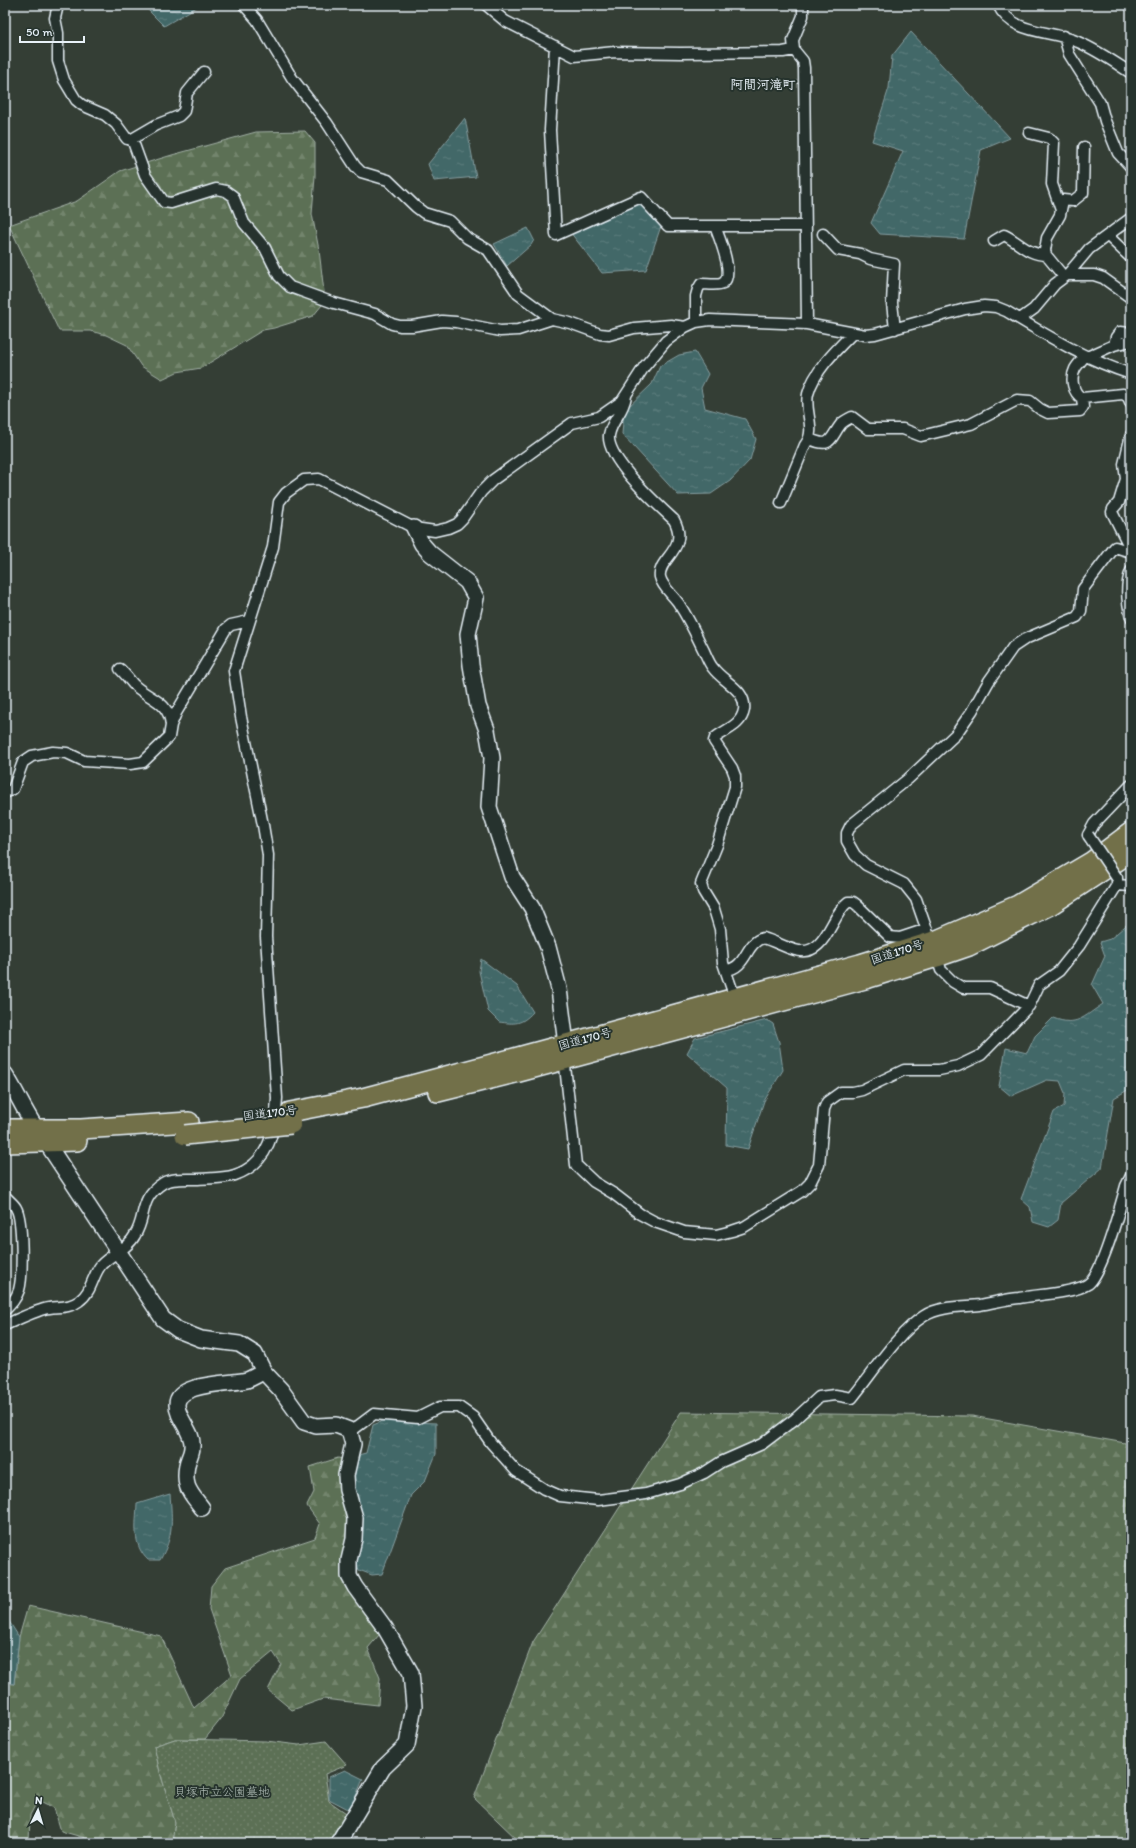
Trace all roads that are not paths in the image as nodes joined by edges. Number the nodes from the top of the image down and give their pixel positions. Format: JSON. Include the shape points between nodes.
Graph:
{"nodes":[{"id":1,"x":58,"y":5,"type":"edge"},
{"id":2,"x":244,"y":5,"type":"edge"},
{"id":3,"x":486,"y":5,"type":"edge"},
{"id":4,"x":803,"y":5,"type":"edge"},
{"id":5,"x":998,"y":5,"type":"edge"},
{"id":6,"x":1064,"y":36,"type":"junction"},
{"id":7,"x":555,"y":46,"type":"junction"},
{"id":8,"x":794,"y":50,"type":"junction"},
{"id":9,"x":204,"y":72,"type":"dead end"},
{"id":10,"x":1131,"y":73,"type":"edge"},
{"id":11,"x":1029,"y":133,"type":"dead end"},
{"id":12,"x":132,"y":139,"type":"junction"},
{"id":13,"x":1084,"y":148,"type":"dead end"},
{"id":14,"x":1131,"y":167,"type":"edge"},
{"id":15,"x":1061,"y":210,"type":"junction"},
{"id":16,"x":1131,"y":218,"type":"edge"},
{"id":17,"x":715,"y":226,"type":"junction"},
{"id":18,"x":806,"y":226,"type":"junction"},
{"id":19,"x":824,"y":234,"type":"dead end"},
{"id":20,"x":1108,"y":236,"type":"junction"},
{"id":21,"x":994,"y":241,"type":"dead end"},
{"id":22,"x":1046,"y":255,"type":"junction"},
{"id":23,"x":1131,"y":258,"type":"edge"},
{"id":24,"x":1066,"y":276,"type":"junction"},
{"id":25,"x":1131,"y":298,"type":"edge"},
{"id":26,"x":552,"y":319,"type":"junction"},
{"id":27,"x":1020,"y":319,"type":"junction"},
{"id":28,"x":696,"y":322,"type":"junction"},
{"id":29,"x":807,"y":324,"type":"junction"},
{"id":30,"x":685,"y":327,"type":"junction"},
{"id":31,"x":895,"y":329,"type":"junction"},
{"id":32,"x":853,"y":333,"type":"junction"},
{"id":33,"x":1131,"y":333,"type":"edge"},
{"id":34,"x":1131,"y":341,"type":"edge"},
{"id":35,"x":1114,"y":345,"type":"junction"},
{"id":36,"x":1086,"y":357,"type":"junction"},
{"id":37,"x":1131,"y":374,"type":"edge"},
{"id":38,"x":626,"y":395,"type":"junction"},
{"id":39,"x":1082,"y":398,"type":"junction"},
{"id":40,"x":1131,"y":404,"type":"edge"},
{"id":41,"x":1131,"y":435,"type":"edge"},
{"id":42,"x":810,"y":439,"type":"junction"},
{"id":43,"x":781,"y":503,"type":"dead end"},
{"id":44,"x":414,"y":528,"type":"junction"},
{"id":45,"x":1131,"y":551,"type":"edge"},
{"id":46,"x":1131,"y":571,"type":"edge"},
{"id":47,"x":1131,"y":616,"type":"edge"},
{"id":48,"x":249,"y":621,"type":"junction"},
{"id":49,"x":120,"y":669,"type":"dead end"},
{"id":50,"x":171,"y":724,"type":"junction"},
{"id":51,"x":1131,"y":784,"type":"edge"},
{"id":52,"x":5,"y":793,"type":"edge"},
{"id":53,"x":1131,"y":832,"type":"edge"},
{"id":54,"x":1131,"y":852,"type":"edge"},
{"id":55,"x":1117,"y":881,"type":"junction"},
{"id":56,"x":1131,"y":886,"type":"edge"},
{"id":57,"x":931,"y":943,"type":"junction"},
{"id":58,"x":726,"y":970,"type":"junction"},
{"id":59,"x":735,"y":998,"type":"junction"},
{"id":60,"x":1028,"y":1006,"type":"junction"},
{"id":61,"x":565,"y":1052,"type":"junction"},
{"id":62,"x":5,"y":1074,"type":"edge"},
{"id":63,"x":5,"y":1129,"type":"edge"},
{"id":64,"x":40,"y":1135,"type":"junction"},
{"id":65,"x":5,"y":1143,"type":"edge"},
{"id":66,"x":1131,"y":1176,"type":"edge"},
{"id":67,"x":5,"y":1196,"type":"edge"},
{"id":68,"x":119,"y":1252,"type":"junction"},
{"id":69,"x":5,"y":1310,"type":"edge"},
{"id":70,"x":5,"y":1325,"type":"edge"},
{"id":71,"x":264,"y":1372,"type":"junction"},
{"id":72,"x":349,"y":1430,"type":"junction"},
{"id":73,"x":202,"y":1508,"type":"dead end"},
{"id":74,"x":338,"y":1843,"type":"edge"}],
"edges":[{"from":1,"to":12,"type":"street","via":[[55,18],[58,61],[64,80],[76,100],[105,115],[116,124],[127,139]]},
{"from":2,"to":26,"type":"street","via":[[257,20],[292,78],[327,123],[355,166],[361,172],[388,180],[424,213],[450,221],[467,238],[488,250],[518,294]]},
{"from":3,"to":7,"type":"street","via":[[505,21]]},
{"from":4,"to":8,"type":"street","via":[[803,16],[793,40]]},
{"from":5,"to":6,"type":"street","via":[[1004,15],[1023,28]]},
{"from":6,"to":10,"type":"street","via":[[1093,49]]},
{"from":6,"to":14,"type":"street","via":[[1069,54],[1100,103],[1118,153]]},
{"from":7,"to":8,"type":"street","via":[[574,56],[614,52]]},
{"from":7,"to":17,"type":"street","via":[[550,130],[556,236],[641,197],[668,226]]},
{"from":8,"to":18,"type":"street","via":[[803,62],[804,68]]},
{"from":9,"to":12,"type":"street","via":[[187,93],[184,111],[179,116],[156,124]]},
{"from":11,"to":15,"type":"street","via":[[1049,138],[1054,143],[1052,184]]},
{"from":12,"to":26,"type":"street","via":[[145,175],[164,202],[171,203],[216,189],[233,196],[244,222],[265,248],[279,276],[290,287],[334,303],[376,314],[400,326],[442,321],[500,331],[518,330]]},
{"from":13,"to":15,"type":"street","via":[[1083,193],[1073,201],[1063,200]]},
{"from":15,"to":22,"type":"street","via":[[1047,238]]},
{"from":16,"to":20,"type":"street"},
{"from":17,"to":18,"type":"street"},
{"from":17,"to":28,"type":"street","via":[[726,260],[727,277],[725,282],[719,285],[701,284],[698,289]]},
{"from":18,"to":29,"type":"street"},
{"from":19,"to":31,"type":"street","via":[[838,250],[894,264],[892,304]]},
{"from":20,"to":23,"type":"street"},
{"from":20,"to":24,"type":"street","via":[[1089,249]]},
{"from":21,"to":22,"type":"street","via":[[1004,236],[1016,241],[1028,252]]},
{"from":22,"to":24,"type":"street"},
{"from":24,"to":25,"type":"street","via":[[1094,275],[1103,278]]},
{"from":24,"to":27,"type":"street","via":[[1055,284],[1034,309]]},
{"from":26,"to":30,"type":"street","via":[[609,335],[634,328],[671,325]]},
{"from":27,"to":31,"type":"street","via":[[996,307],[984,306]]},
{"from":27,"to":36,"type":"street"},
{"from":28,"to":29,"type":"street","via":[[733,320]]},
{"from":28,"to":30,"type":"street"},
{"from":29,"to":32,"type":"street"},
{"from":30,"to":38,"type":"street","via":[[666,341],[644,367]]},
{"from":31,"to":32,"type":"street","via":[[875,334]]},
{"from":32,"to":42,"type":"street","via":[[832,354],[811,385],[807,408],[811,424]]},
{"from":33,"to":35,"type":"street","via":[[1120,332]]},
{"from":34,"to":35,"type":"street"},
{"from":35,"to":36,"type":"street"},
{"from":36,"to":37,"type":"street"},
{"from":36,"to":39,"type":"street","via":[[1073,376],[1074,390]]},
{"from":38,"to":44,"type":"street","via":[[622,401],[599,417],[572,423],[493,480],[457,524],[435,531]]},
{"from":38,"to":58,"type":"street","via":[[624,407],[611,427],[611,446],[637,484],[678,526],[674,551],[660,570],[660,578],[688,617],[712,667],[738,691],[744,702],[741,718],[734,727],[714,741],[732,768],[735,787],[717,845],[701,884],[702,891],[714,909],[720,929]]},
{"from":39,"to":40,"type":"street","via":[[1123,394],[1128,397]]},
{"from":39,"to":42,"type":"street","via":[[1083,407],[1080,411],[1048,413],[1030,400],[1016,400],[971,424],[921,436],[903,429],[868,429],[852,417],[842,423],[830,442],[816,442]]},
{"from":41,"to":45,"type":"street","via":[[1124,464],[1126,479],[1119,502],[1112,512]]},
{"from":42,"to":43,"type":"street","via":[[805,445]]},
{"from":44,"to":48,"type":"street","via":[[319,479],[304,480],[286,493],[279,502],[273,547]]},
{"from":44,"to":61,"type":"street","via":[[422,544],[467,582],[476,598],[468,634],[478,706],[487,730],[492,758],[489,807],[512,877],[532,908],[548,947],[559,989]]},
{"from":45,"to":57,"type":"street","via":[[1115,547],[1083,589],[1081,611],[1077,617],[1025,639],[1013,647],[956,734],[908,779],[851,825],[847,833],[847,842],[855,855],[866,865],[904,884],[916,899]]},
{"from":46,"to":47,"type":"street","via":[[1128,577],[1127,597]]},
{"from":48,"to":50,"type":"street","via":[[231,625],[226,629]]},
{"from":48,"to":68,"type":"street","via":[[234,671],[268,855],[266,937],[277,1098],[276,1118],[268,1146],[249,1168],[221,1178],[164,1183],[145,1202],[135,1236]]},
{"from":49,"to":50,"type":"street","via":[[133,684],[167,709]]},
{"from":50,"to":52,"type":"street","via":[[170,737],[143,762],[130,764],[84,760],[68,753],[53,752],[32,756],[23,762],[13,789]]},
{"from":51,"to":55,"type":"street","bridge":true,"via":[[1094,824],[1088,835]]},
{"from":53,"to":57,"type":"highway","name":"国道170号","via":[[1091,862],[1018,905]]},
{"from":54,"to":57,"type":"highway","name":"国道170号","via":[[1049,906],[969,946]]},
{"from":55,"to":56,"type":"street"},
{"from":55,"to":60,"type":"street","via":[[1087,936],[1059,971],[1040,985]]},
{"from":57,"to":58,"type":"street","via":[[890,937],[857,905],[848,902],[826,936],[811,950],[795,950],[763,938],[754,943],[738,966]]},
{"from":57,"to":59,"type":"highway","name":"国道170号"},
{"from":57,"to":60,"type":"street","via":[[941,970],[953,982],[963,988],[990,988]]},
{"from":57,"to":61,"type":"highway","name":"国道170号","via":[[869,978]]},
{"from":58,"to":59,"type":"street"},
{"from":59,"to":61,"type":"highway","name":"国道170号"},
{"from":60,"to":61,"type":"street","via":[[981,1055],[958,1066],[940,1070],[904,1070],[862,1090],[841,1092],[827,1102],[824,1109],[819,1165],[810,1183],[802,1191],[744,1227],[716,1235],[684,1232],[655,1222],[594,1182],[576,1165]]},
{"from":61,"to":64,"type":"highway","name":"国道170号","bridge":true,"via":[[519,1072],[408,1099],[290,1118],[187,1128]]},
{"from":62,"to":64,"type":"street"},
{"from":63,"to":64,"type":"highway","name":"国道170号"},
{"from":64,"to":65,"type":"highway","name":"国道170号"},
{"from":64,"to":68,"type":"street"},
{"from":66,"to":72,"type":"street","via":[[1105,1253],[1088,1284],[1072,1290],[947,1308],[924,1316],[899,1338],[852,1398],[835,1395],[819,1397],[762,1444],[680,1484],[618,1499],[598,1500],[560,1496],[516,1471],[491,1443],[473,1417],[459,1408],[440,1407],[418,1418],[374,1414],[350,1432]]},
{"from":67,"to":69,"type":"street","via":[[16,1207],[21,1242],[21,1281],[13,1302]]},
{"from":68,"to":70,"type":"street","via":[[100,1266],[94,1282],[79,1301],[70,1306],[46,1308]]},
{"from":68,"to":71,"type":"street","via":[[163,1319],[178,1330],[202,1339],[239,1344],[255,1354]]},
{"from":71,"to":72,"type":"street","via":[[281,1390],[304,1422],[316,1426],[336,1425]]},
{"from":71,"to":73,"type":"street","via":[[248,1380],[197,1387],[184,1392],[177,1402],[177,1412],[185,1425],[192,1446],[186,1465],[186,1488]]},
{"from":72,"to":74,"type":"street","via":[[353,1444],[346,1475],[347,1490],[355,1518],[349,1576],[385,1628],[411,1673],[414,1706],[407,1745],[383,1768]]}]}
